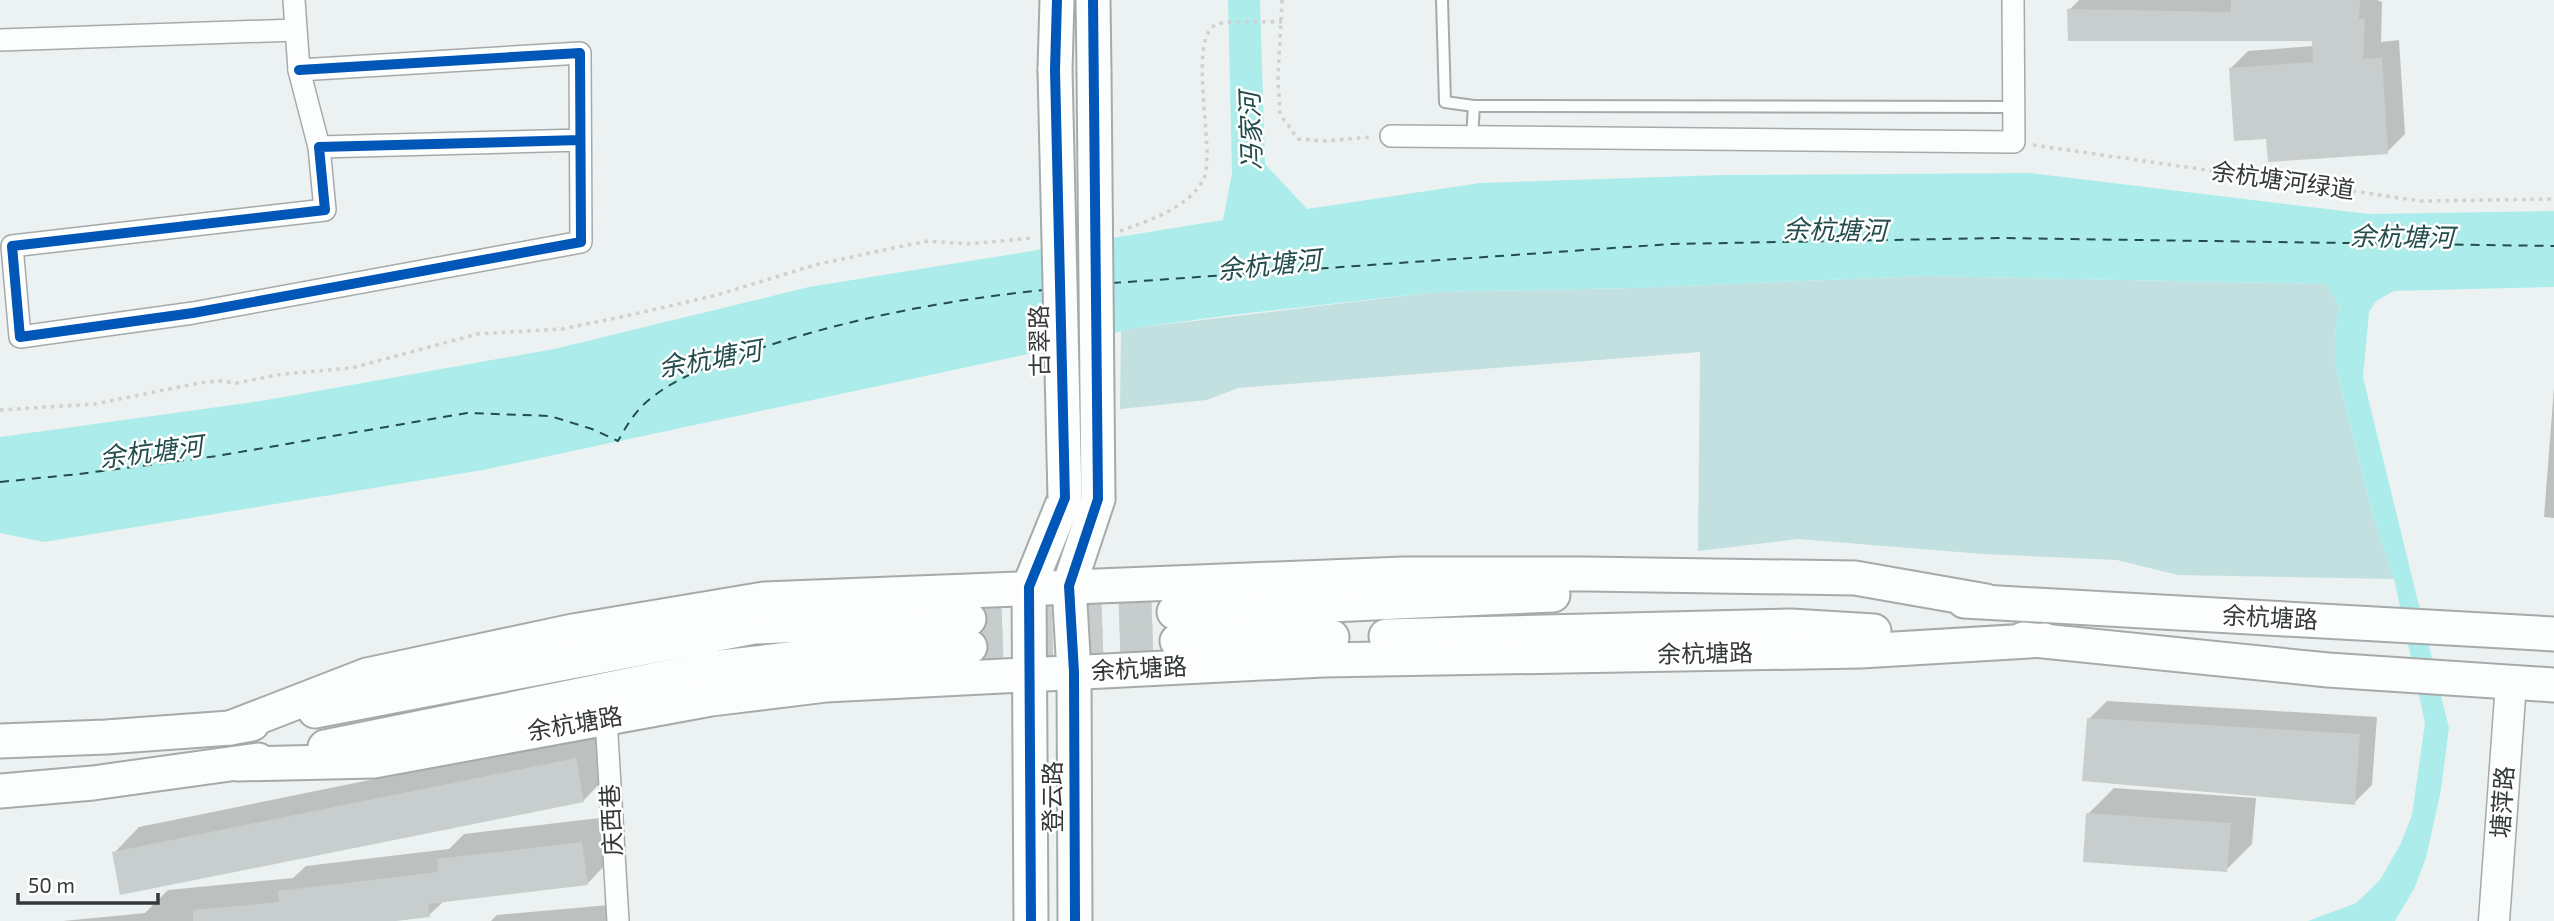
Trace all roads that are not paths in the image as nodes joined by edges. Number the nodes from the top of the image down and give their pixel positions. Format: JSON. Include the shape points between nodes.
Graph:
{"nodes":[{"id":1,"x":294,"y":0,"type":"edge"},
{"id":2,"x":1057,"y":0,"type":"edge"},
{"id":3,"x":1093,"y":0,"type":"edge"},
{"id":4,"x":1442,"y":0,"type":"edge"},
{"id":5,"x":2013,"y":0,"type":"edge"},
{"id":6,"x":295,"y":30,"type":"junction"},
{"id":7,"x":0,"y":40,"type":"edge"},
{"id":8,"x":299,"y":69,"type":"junction"},
{"id":9,"x":1474,"y":106,"type":"junction"},
{"id":10,"x":2013,"y":107,"type":"junction"},
{"id":11,"x":1391,"y":136,"type":"road end"},
{"id":12,"x":1472,"y":137,"type":"junction"},
{"id":13,"x":580,"y":140,"type":"junction"},
{"id":14,"x":319,"y":147,"type":"junction"},
{"id":15,"x":1069,"y":586,"type":"junction"},
{"id":16,"x":1029,"y":587,"type":"junction"},
{"id":17,"x":1986,"y":601,"type":"junction"},
{"id":18,"x":2554,"y":634,"type":"edge"},
{"id":19,"x":2046,"y":640,"type":"junction"},
{"id":20,"x":1074,"y":672,"type":"junction"},
{"id":21,"x":1030,"y":675,"type":"junction"},
{"id":22,"x":2511,"y":683,"type":"junction"},
{"id":23,"x":2554,"y":685,"type":"edge"},
{"id":24,"x":606,"y":718,"type":"junction"},
{"id":25,"x":230,"y":728,"type":"junction"},
{"id":26,"x":0,"y":741,"type":"edge"},
{"id":27,"x":238,"y":764,"type":"junction"},
{"id":28,"x":0,"y":791,"type":"edge"},
{"id":29,"x":618,"y":921,"type":"edge"},
{"id":30,"x":1031,"y":921,"type":"edge"},
{"id":31,"x":1075,"y":921,"type":"edge"},
{"id":32,"x":2494,"y":921,"type":"edge"}],
"edges":[{"from":1,"to":6,"type":"street"},
{"from":2,"to":16,"type":"main road","name":"古翠路","bridge":true,"via":[[1065,498]]},
{"from":3,"to":15,"type":"main road","bridge":true,"via":[[1098,499]]},
{"from":4,"to":9,"type":"lane","via":[[1445,102]]},
{"from":5,"to":10,"type":"street"},
{"from":6,"to":7,"type":"street"},
{"from":6,"to":8,"type":"street"},
{"from":8,"to":13,"type":"street","via":[[580,53]]},
{"from":8,"to":14,"type":"street"},
{"from":9,"to":10,"type":"lane"},
{"from":9,"to":12,"type":"lane"},
{"from":10,"to":12,"type":"street","via":[[2014,142]]},
{"from":11,"to":12,"type":"street"},
{"from":13,"to":14,"type":"street"},
{"from":13,"to":14,"type":"street","via":[[581,242],[193,313],[20,337],[12,246],[325,210]]},
{"from":15,"to":16,"type":"main road","name":"余杭塘路"},
{"from":15,"to":17,"type":"main road","name":"余杭塘路","via":[[1403,574],[1855,578]]},
{"from":15,"to":20,"type":"main road"},
{"from":16,"to":21,"type":"main road","name":"古翠路"},
{"from":16,"to":25,"type":"main road","name":"余杭塘路","via":[[764,599],[586,629],[367,675]]},
{"from":17,"to":18,"type":"main road","name":"余杭塘路"},
{"from":17,"to":19,"type":"main road","name":"余杭塘路","via":[[1583,594],[1176,627],[1791,626]]},
{"from":19,"to":20,"type":"main road","name":"余杭塘路","via":[[1861,651],[1323,660]]},
{"from":19,"to":22,"type":"main road","name":"余杭塘路","via":[[2328,670]]},
{"from":20,"to":21,"type":"main road","name":"余杭塘路"},
{"from":20,"to":31,"type":"main road","name":"登云路"},
{"from":21,"to":24,"type":"main road","name":"余杭塘路","via":[[826,685]]},
{"from":21,"to":30,"type":"main road","name":"登云路"},
{"from":22,"to":23,"type":"main road","name":"余杭塘路"},
{"from":22,"to":32,"type":"street","name":"塘萍路"},
{"from":24,"to":27,"type":"main road","name":"余杭塘路","via":[[374,761]]},
{"from":24,"to":29,"type":"street","name":"庆西巷"},
{"from":25,"to":26,"type":"main road","name":"余杭塘路"},
{"from":25,"to":27,"type":"main road","name":"余杭塘路","via":[[754,627],[969,633],[712,668]]},
{"from":27,"to":28,"type":"main road","name":"余杭塘路"}]}
